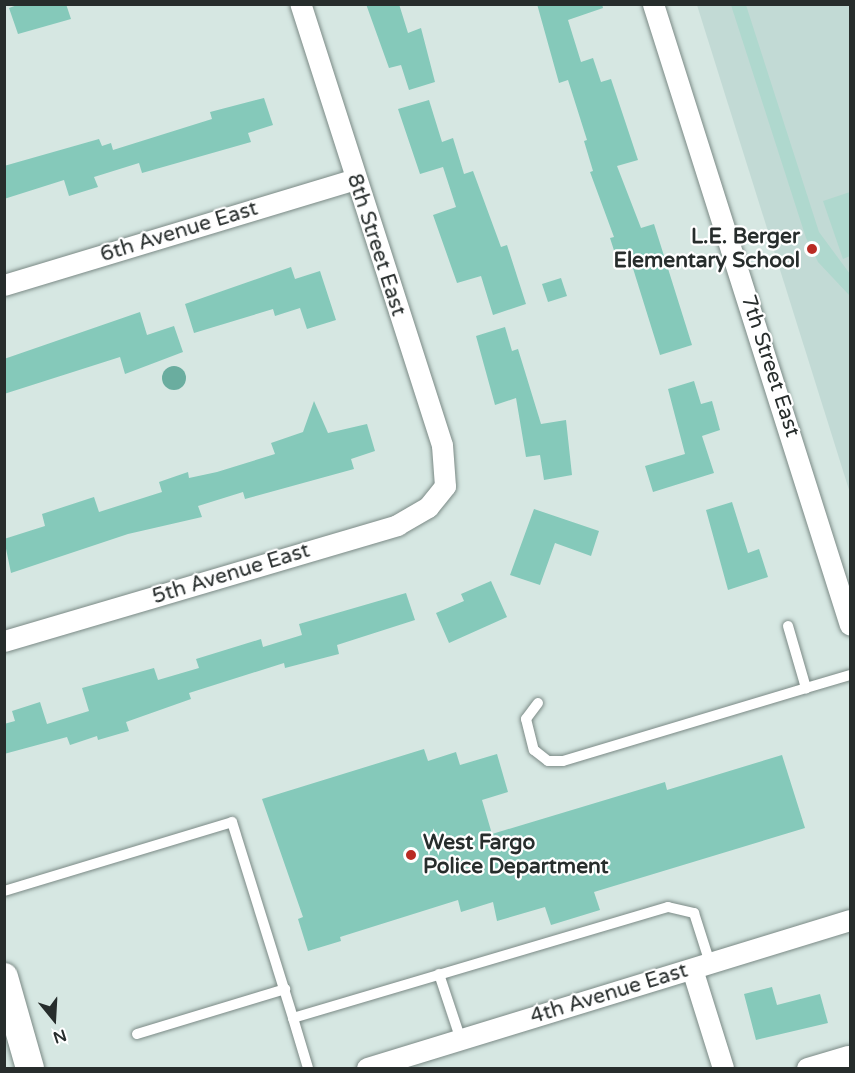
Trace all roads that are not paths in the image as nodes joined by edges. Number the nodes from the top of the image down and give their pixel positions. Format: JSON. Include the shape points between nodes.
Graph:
{"nodes":[{"id":1,"x":300,"y":4,"type":"edge"},
{"id":2,"x":653,"y":4,"type":"edge"},
{"id":3,"x":354,"y":179,"type":"junction"},
{"id":4,"x":4,"y":285,"type":"edge"},
{"id":5,"x":445,"y":486,"type":"joint"},
{"id":6,"x":850,"y":625,"type":"edge"},
{"id":7,"x":788,"y":626,"type":"dead end"},
{"id":8,"x":4,"y":641,"type":"edge"},
{"id":9,"x":850,"y":675,"type":"edge"},
{"id":10,"x":806,"y":688,"type":"junction"},
{"id":11,"x":538,"y":704,"type":"dead end"},
{"id":12,"x":4,"y":891,"type":"edge"},
{"id":13,"x":850,"y":920,"type":"edge"},
{"id":14,"x":701,"y":966,"type":"junction"},
{"id":15,"x":440,"y":974,"type":"junction"},
{"id":16,"x":4,"y":977,"type":"edge"},
{"id":17,"x":285,"y":989,"type":"junction"},
{"id":18,"x":293,"y":1017,"type":"junction"},
{"id":19,"x":138,"y":1034,"type":"dead end"},
{"id":20,"x":461,"y":1040,"type":"junction"},
{"id":21,"x":848,"y":1056,"type":"dead end"},
{"id":22,"x":412,"y":1062,"type":"edge"},
{"id":23,"x":30,"y":1068,"type":"edge"},
{"id":24,"x":309,"y":1068,"type":"edge"},
{"id":25,"x":367,"y":1068,"type":"edge"},
{"id":26,"x":723,"y":1068,"type":"edge"},
{"id":27,"x":807,"y":1068,"type":"edge"}],
"edges":[{"from":1,"to":3,"type":"street","name":"8th Street East"},
{"from":2,"to":6,"type":"street","name":"7th Street East"},
{"from":3,"to":4,"type":"street","name":"6th Avenue East"},
{"from":3,"to":5,"type":"street","name":"8th Street East","via":[[442,445]]},
{"from":5,"to":8,"type":"street","name":"5th Avenue East","via":[[428,507],[397,525]]},
{"from":7,"to":10,"type":"lane"},
{"from":9,"to":10,"type":"lane"},
{"from":10,"to":11,"type":"lane","via":[[563,761],[549,760],[534,750],[526,719]]},
{"from":12,"to":17,"type":"lane","via":[[232,822]]},
{"from":13,"to":14,"type":"street","name":"4th Avenue East"},
{"from":14,"to":15,"type":"lane","via":[[694,913],[675,906]]},
{"from":14,"to":20,"type":"street","name":"4th Avenue East"},
{"from":14,"to":26,"type":"street"},
{"from":15,"to":18,"type":"lane"},
{"from":15,"to":20,"type":"lane"},
{"from":16,"to":23,"type":"main road"},
{"from":17,"to":18,"type":"lane"},
{"from":17,"to":19,"type":"lane"},
{"from":18,"to":24,"type":"lane"},
{"from":20,"to":22,"type":"street","name":"4th Avenue East"},
{"from":21,"to":27,"type":"street"},
{"from":22,"to":25,"type":"street","name":"4th Avenue East"}]}
